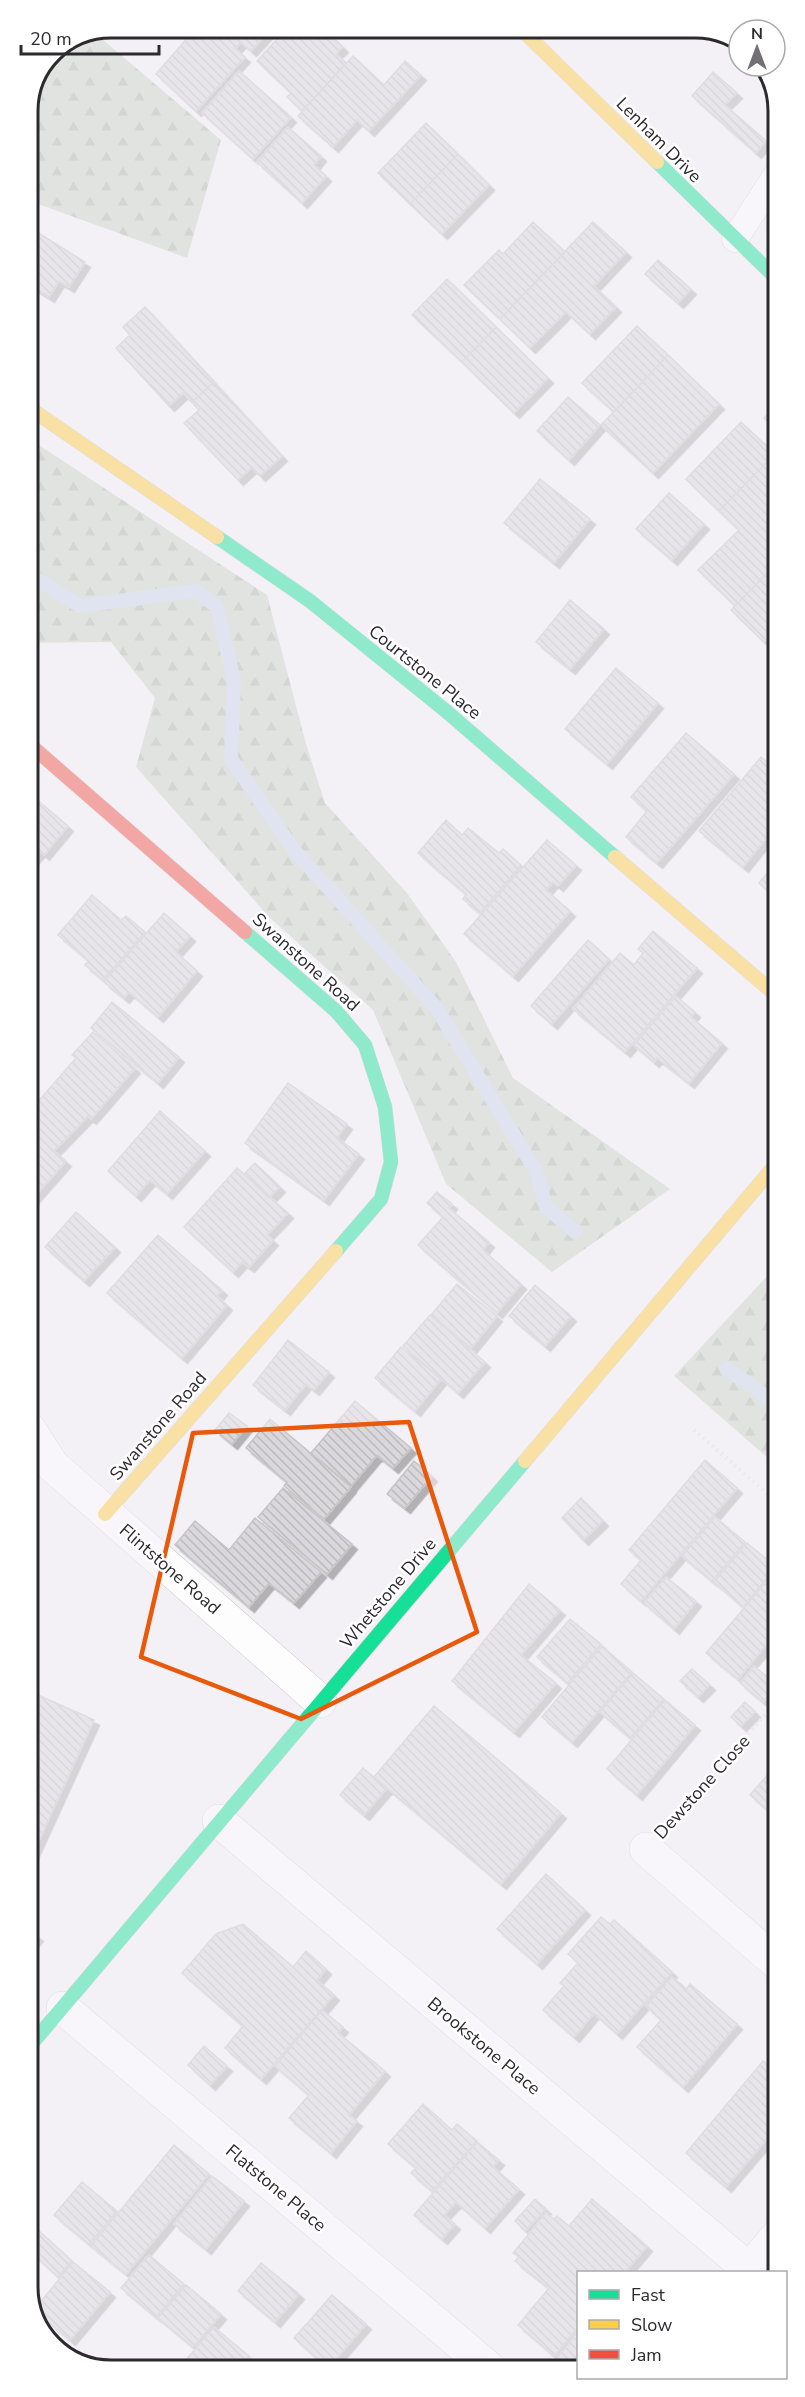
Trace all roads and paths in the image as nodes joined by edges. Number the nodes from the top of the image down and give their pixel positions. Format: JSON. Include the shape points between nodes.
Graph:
{"nodes":[{"id":1,"x":530,"y":38,"type":"edge"},
{"id":2,"x":768,"y":188,"type":"edge"},
{"id":3,"x":735,"y":239,"type":"junction"},
{"id":4,"x":768,"y":270,"type":"edge"},
{"id":5,"x":38,"y":415,"type":"edge"},
{"id":6,"x":38,"y":752,"type":"edge"},
{"id":7,"x":768,"y":988,"type":"edge"},
{"id":8,"x":768,"y":1174,"type":"edge"},
{"id":9,"x":694,"y":1430,"type":"dead end"},
{"id":10,"x":38,"y":1443,"type":"edge"},
{"id":11,"x":768,"y":1494,"type":"edge"},
{"id":12,"x":105,"y":1514,"type":"junction"},
{"id":13,"x":320,"y":1701,"type":"junction"},
{"id":14,"x":768,"y":1711,"type":"edge"},
{"id":15,"x":219,"y":1821,"type":"junction"},
{"id":16,"x":646,"y":1849,"type":"joint"},
{"id":17,"x":768,"y":1955,"type":"edge"},
{"id":18,"x":63,"y":2008,"type":"junction"},
{"id":19,"x":38,"y":2037,"type":"edge"},
{"id":20,"x":768,"y":2248,"type":"edge"},
{"id":21,"x":750,"y":2271,"type":"edge"},
{"id":22,"x":479,"y":2360,"type":"edge"}],
"edges":[{"from":1,"to":3,"type":"street","name":"Lenham Drive"},
{"from":2,"to":3,"type":"lane"},
{"from":3,"to":4,"type":"street","name":"Lenham Drive"},
{"from":5,"to":7,"type":"street","name":"Courtstone Place","via":[[310,601],[446,711]]},
{"from":6,"to":12,"type":"street","name":"Swanstone Road","via":[[336,1011],[365,1045],[385,1107],[391,1162],[381,1199]]},
{"from":8,"to":13,"type":"street","name":"Whetstone Drive"},
{"from":9,"to":11,"type":"path"},
{"from":10,"to":12,"type":"street","name":"Flintstone Road","via":[[52,1464]]},
{"from":12,"to":13,"type":"street","name":"Flintstone Road"},
{"from":13,"to":15,"type":"street","name":"Whetstone Drive"},
{"from":14,"to":16,"type":"path","name":"Dewstone Close"},
{"from":15,"to":18,"type":"street","name":"Whetstone Drive"},
{"from":15,"to":21,"type":"street","name":"Brookstone Place"},
{"from":16,"to":17,"type":"street","name":"Dewstone Close"},
{"from":18,"to":19,"type":"street","name":"Whetstone Drive"},
{"from":18,"to":22,"type":"street","name":"Flatstone Place"},
{"from":20,"to":21,"type":"street","name":"Brookstone Place"}]}
